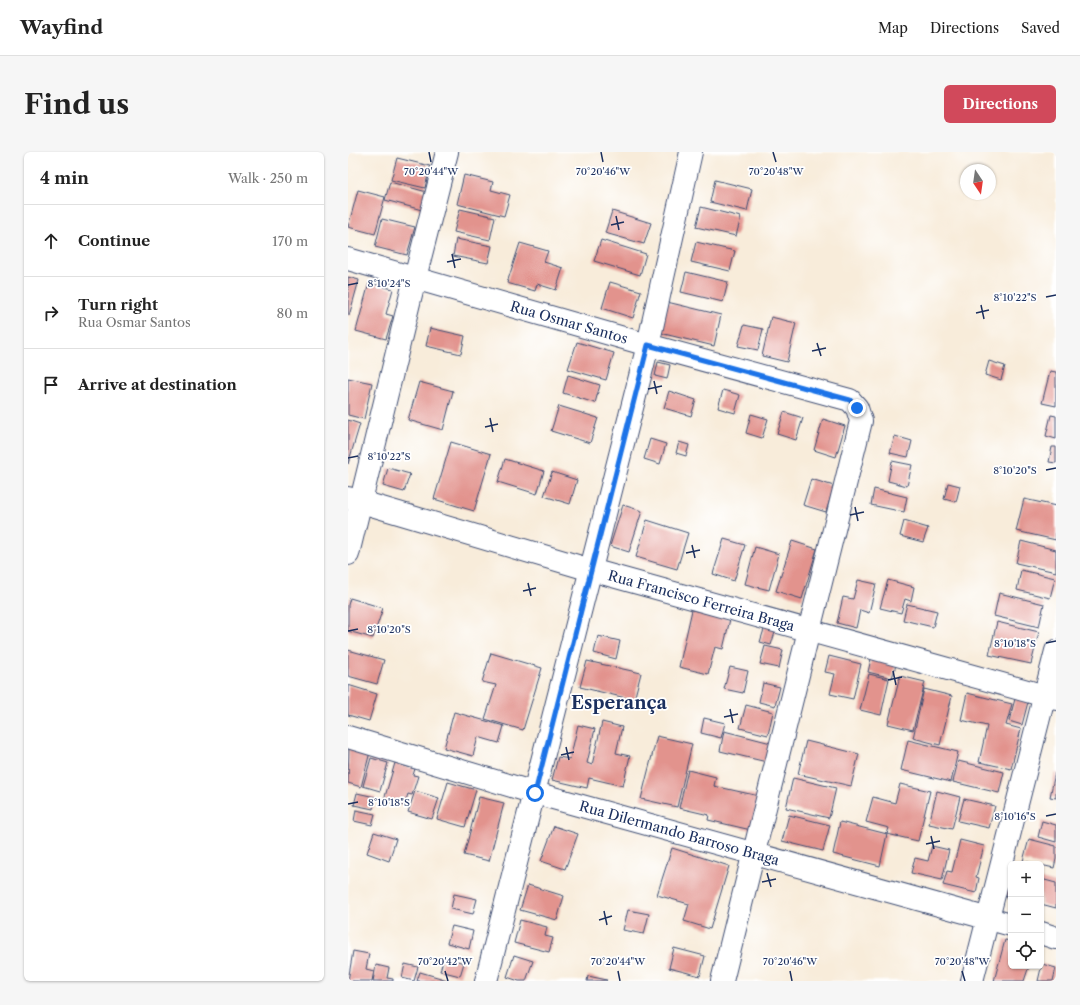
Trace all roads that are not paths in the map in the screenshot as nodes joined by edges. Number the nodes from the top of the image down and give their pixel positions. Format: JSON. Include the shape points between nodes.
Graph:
{"nodes":[{"id":1,"x":447,"y":152,"type":"edge"},
{"id":2,"x":691,"y":152,"type":"edge"},
{"id":3,"x":348,"y":258,"type":"edge"},
{"id":4,"x":415,"y":278,"type":"junction"},
{"id":5,"x":648,"y":345,"type":"junction"},
{"id":6,"x":354,"y":500,"type":"edge"},
{"id":7,"x":348,"y":554,"type":"edge"},
{"id":8,"x":591,"y":570,"type":"junction"},
{"id":9,"x":808,"y":630,"type":"junction"},
{"id":10,"x":1056,"y":652,"type":"edge"},
{"id":11,"x":1051,"y":697,"type":"edge"},
{"id":12,"x":348,"y":737,"type":"edge"},
{"id":13,"x":535,"y":793,"type":"junction"},
{"id":14,"x":753,"y":853,"type":"junction"},
{"id":15,"x":988,"y":918,"type":"junction"},
{"id":16,"x":1008,"y":924,"type":"edge"},
{"id":17,"x":1044,"y":934,"type":"edge"},
{"id":18,"x":1056,"y":938,"type":"edge"},
{"id":19,"x":486,"y":981,"type":"edge"},
{"id":20,"x":722,"y":981,"type":"edge"},
{"id":21,"x":972,"y":981,"type":"edge"}],
"edges":[{"from":1,"to":4,"type":"street"},
{"from":2,"to":5,"type":"street"},
{"from":3,"to":4,"type":"street","name":"Rua Osmar Santos"},
{"from":4,"to":5,"type":"street","name":"Rua Osmar Santos"},
{"from":4,"to":6,"type":"street"},
{"from":5,"to":8,"type":"street"},
{"from":5,"to":9,"type":"street","name":"Rua Osmar Santos","via":[[850,400],[857,408],[861,421]]},
{"from":6,"to":7,"type":"street"},
{"from":6,"to":8,"type":"street","name":"Rua Francisco Ferreira Braga"},
{"from":8,"to":9,"type":"street","name":"Rua Francisco Ferreira Braga"},
{"from":8,"to":13,"type":"street"},
{"from":9,"to":11,"type":"street","name":"Rua Francisco Ferreira Braga"},
{"from":9,"to":14,"type":"street"},
{"from":10,"to":11,"type":"street"},
{"from":11,"to":15,"type":"street"},
{"from":12,"to":13,"type":"street","name":"Rua Dilermando Barroso Braga"},
{"from":13,"to":14,"type":"street","name":"Rua Dilermando Barroso Braga"},
{"from":13,"to":19,"type":"street"},
{"from":14,"to":15,"type":"street","name":"Rua Dilermando Barroso Braga"},
{"from":14,"to":20,"type":"street"},
{"from":15,"to":16,"type":"street","name":"Rua Dilermando Barroso Braga"},
{"from":15,"to":21,"type":"street"},
{"from":17,"to":18,"type":"street"}]}
